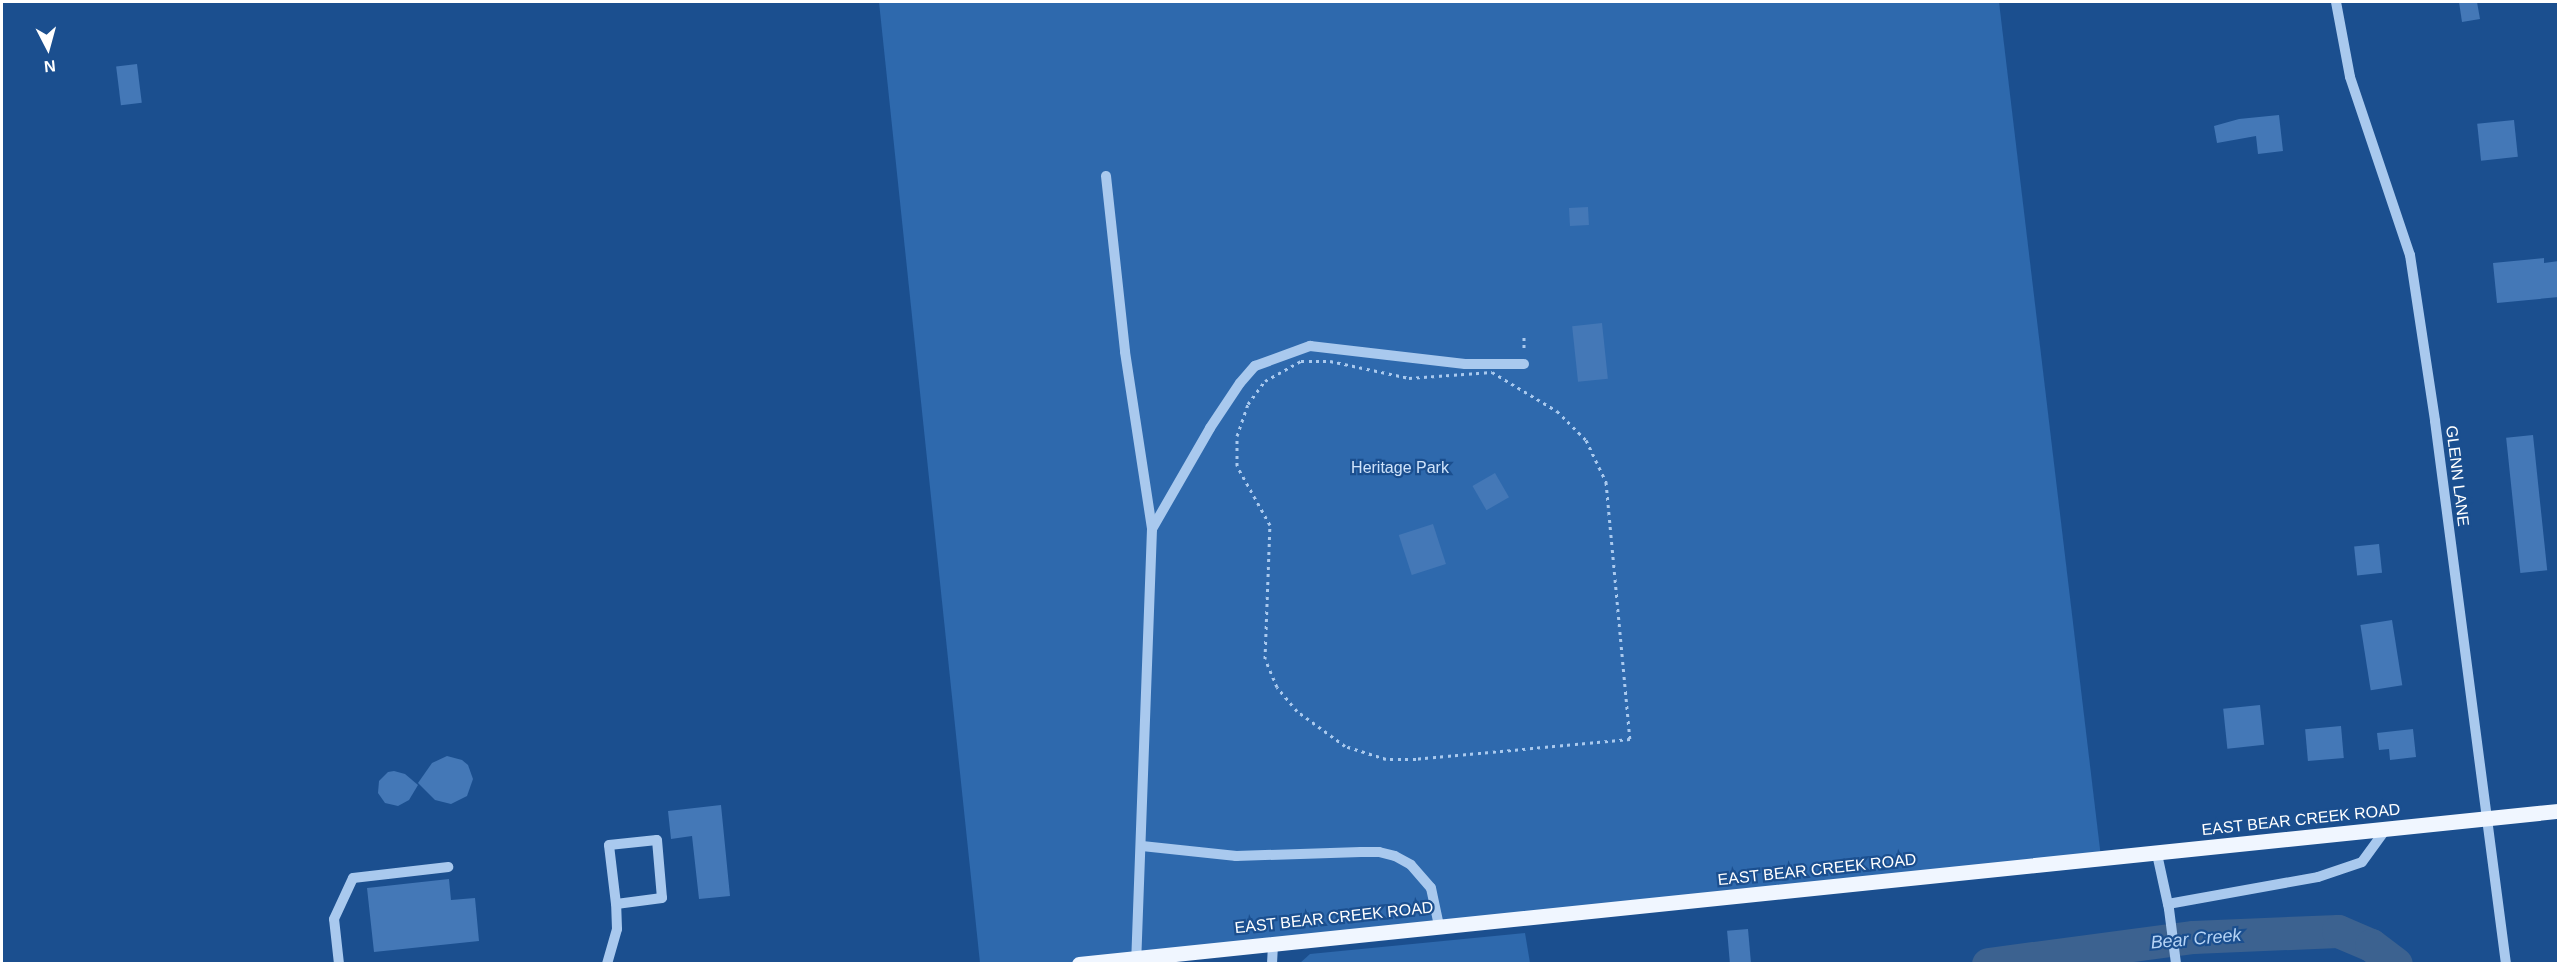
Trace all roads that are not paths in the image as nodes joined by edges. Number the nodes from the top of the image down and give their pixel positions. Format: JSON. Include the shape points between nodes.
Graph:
{"nodes":[{"id":1,"x":2336,"y":2,"type":"edge"},
{"id":2,"x":1106,"y":176,"type":"dead end"},
{"id":3,"x":1524,"y":364,"type":"dead end"},
{"id":4,"x":1152,"y":529,"type":"junction"},
{"id":5,"x":2559,"y":811,"type":"edge"},
{"id":6,"x":2487,"y":818,"type":"junction"},
{"id":7,"x":2386,"y":829,"type":"junction"},
{"id":8,"x":1142,"y":846,"type":"junction"},
{"id":9,"x":2157,"y":854,"type":"junction"},
{"id":10,"x":448,"y":867,"type":"dead end"},
{"id":11,"x":616,"y":904,"type":"junction"},
{"id":12,"x":2168,"y":904,"type":"junction"},
{"id":13,"x":1439,"y":925,"type":"junction"},
{"id":14,"x":1273,"y":943,"type":"junction"},
{"id":15,"x":1136,"y":957,"type":"junction"},
{"id":16,"x":339,"y":963,"type":"edge"},
{"id":17,"x":607,"y":963,"type":"edge"},
{"id":18,"x":1079,"y":963,"type":"edge"},
{"id":19,"x":1272,"y":963,"type":"edge"},
{"id":20,"x":2176,"y":963,"type":"edge"},
{"id":21,"x":2506,"y":963,"type":"edge"}],
"edges":[{"from":1,"to":6,"type":"street","name":"GLENN LANE","via":[[2350,77],[2410,255]]},
{"from":2,"to":4,"type":"street","via":[[1125,352]]},
{"from":3,"to":4,"type":"street","via":[[1465,364],[1310,346],[1255,366],[1210,428]]},
{"from":4,"to":8,"type":"street"},
{"from":5,"to":6,"type":"main road","name":"EAST BEAR CREEK ROAD"},
{"from":6,"to":7,"type":"main road","name":"EAST BEAR CREEK ROAD"},
{"from":6,"to":21,"type":"street","name":"GLENN LANE"},
{"from":7,"to":9,"type":"main road","name":"EAST BEAR CREEK ROAD"},
{"from":7,"to":12,"type":"street","via":[[2362,862],[2318,878]]},
{"from":8,"to":13,"type":"street","via":[[1236,856],[1387,854],[1411,866],[1431,888]]},
{"from":8,"to":15,"type":"street"},
{"from":9,"to":12,"type":"street"},
{"from":9,"to":13,"type":"main road","name":"EAST BEAR CREEK ROAD"},
{"from":10,"to":16,"type":"street","via":[[353,878],[334,920]]},
{"from":11,"to":11,"type":"street","via":[[662,898],[657,840],[609,845]]},
{"from":11,"to":17,"type":"street","via":[[617,929]]},
{"from":12,"to":20,"type":"street"},
{"from":13,"to":14,"type":"main road","name":"EAST BEAR CREEK ROAD"},
{"from":14,"to":15,"type":"main road","name":"EAST BEAR CREEK ROAD"},
{"from":14,"to":19,"type":"street"},
{"from":15,"to":18,"type":"main road","name":"EAST BEAR CREEK ROAD"}]}
